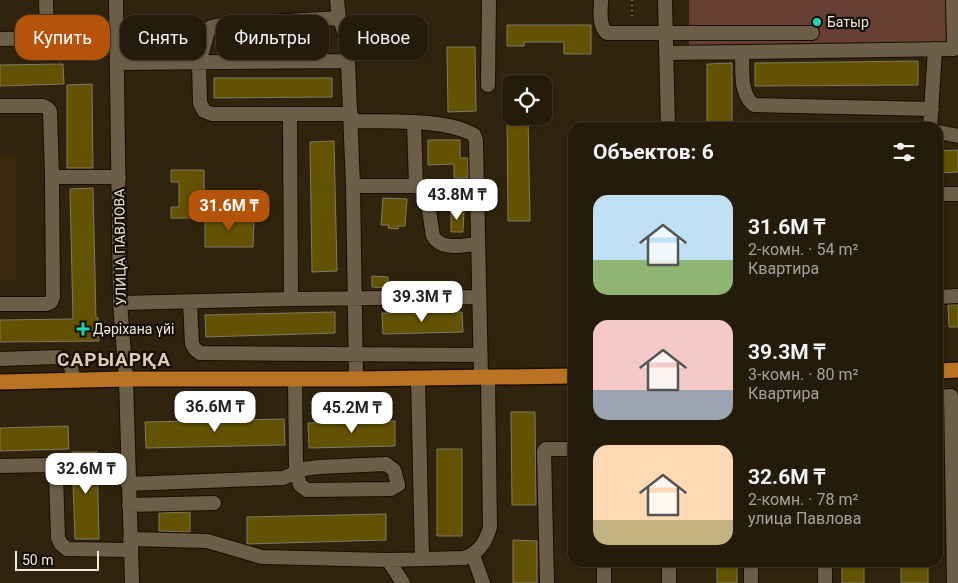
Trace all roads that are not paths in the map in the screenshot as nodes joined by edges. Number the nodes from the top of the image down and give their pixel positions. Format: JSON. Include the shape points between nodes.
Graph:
{"nodes":[{"id":1,"x":46,"y":0,"type":"edge"},
{"id":2,"x":116,"y":0,"type":"edge"},
{"id":3,"x":337,"y":0,"type":"edge"},
{"id":4,"x":489,"y":0,"type":"edge"},
{"id":5,"x":602,"y":0,"type":"edge"},
{"id":6,"x":665,"y":0,"type":"edge"},
{"id":7,"x":953,"y":0,"type":"edge"},
{"id":8,"x":46,"y":15,"type":"edge"},
{"id":9,"x":339,"y":18,"type":"joint"},
{"id":10,"x":666,"y":33,"type":"junction"},
{"id":11,"x":812,"y":33,"type":"dead end"},
{"id":12,"x":110,"y":36,"type":"edge"},
{"id":13,"x":117,"y":36,"type":"junction"},
{"id":14,"x":0,"y":39,"type":"edge"},
{"id":15,"x":15,"y":39,"type":"edge"},
{"id":16,"x":935,"y":49,"type":"junction"},
{"id":17,"x":742,"y":52,"type":"junction"},
{"id":18,"x":667,"y":53,"type":"junction"},
{"id":19,"x":348,"y":61,"type":"joint"},
{"id":20,"x":117,"y":63,"type":"junction"},
{"id":21,"x":199,"y":63,"type":"junction"},
{"id":22,"x":488,"y":85,"type":"dead end"},
{"id":23,"x":0,"y":106,"type":"edge"},
{"id":24,"x":932,"y":109,"type":"junction"},
{"id":25,"x":290,"y":114,"type":"junction"},
{"id":26,"x":351,"y":118,"type":"junction"},
{"id":27,"x":414,"y":122,"type":"junction"},
{"id":28,"x":668,"y":122,"type":"edge"},
{"id":29,"x":931,"y":122,"type":"edge"},
{"id":30,"x":943,"y":133,"type":"edge"},
{"id":31,"x":958,"y":136,"type":"edge"},
{"id":32,"x":52,"y":177,"type":"junction"},
{"id":33,"x":119,"y":177,"type":"junction"},
{"id":34,"x":353,"y":186,"type":"junction"},
{"id":35,"x":421,"y":189,"type":"junction"},
{"id":36,"x":476,"y":194,"type":"junction"},
{"id":37,"x":943,"y":194,"type":"edge"},
{"id":38,"x":958,"y":194,"type":"edge"},
{"id":39,"x":477,"y":244,"type":"junction"},
{"id":40,"x":958,"y":296,"type":"edge"},
{"id":41,"x":478,"y":297,"type":"junction"},
{"id":42,"x":943,"y":297,"type":"edge"},
{"id":43,"x":354,"y":298,"type":"junction"},
{"id":44,"x":291,"y":299,"type":"junction"},
{"id":45,"x":190,"y":302,"type":"junction"},
{"id":46,"x":0,"y":304,"type":"edge"},
{"id":47,"x":120,"y":304,"type":"junction"},
{"id":48,"x":355,"y":355,"type":"junction"},
{"id":49,"x":480,"y":356,"type":"junction"},
{"id":50,"x":0,"y":359,"type":"edge"},
{"id":51,"x":958,"y":370,"type":"edge"},
{"id":52,"x":943,"y":371,"type":"edge"},
{"id":53,"x":568,"y":376,"type":"edge"},
{"id":54,"x":485,"y":377,"type":"junction"},
{"id":55,"x":418,"y":378,"type":"junction"},
{"id":56,"x":126,"y":379,"type":"junction"},
{"id":57,"x":295,"y":379,"type":"junction"},
{"id":58,"x":356,"y":379,"type":"junction"},
{"id":59,"x":74,"y":380,"type":"junction"},
{"id":60,"x":0,"y":382,"type":"edge"},
{"id":61,"x":943,"y":397,"type":"edge"},
{"id":62,"x":568,"y":449,"type":"edge"},
{"id":63,"x":0,"y":466,"type":"edge"},
{"id":64,"x":296,"y":470,"type":"junction"},
{"id":65,"x":128,"y":484,"type":"junction"},
{"id":66,"x":214,"y":503,"type":"dead end"},
{"id":67,"x":129,"y":505,"type":"junction"},
{"id":68,"x":956,"y":536,"type":"edge"},
{"id":69,"x":130,"y":544,"type":"junction"},
{"id":70,"x":472,"y":555,"type":"junction"},
{"id":71,"x":422,"y":558,"type":"junction"},
{"id":72,"x":388,"y":560,"type":"junction"},
{"id":73,"x":604,"y":567,"type":"edge"},
{"id":74,"x":669,"y":567,"type":"edge"},
{"id":75,"x":751,"y":567,"type":"edge"},
{"id":76,"x":825,"y":567,"type":"edge"},
{"id":77,"x":132,"y":583,"type":"edge"},
{"id":78,"x":403,"y":583,"type":"edge"},
{"id":79,"x":483,"y":583,"type":"edge"},
{"id":80,"x":547,"y":583,"type":"edge"},
{"id":81,"x":604,"y":583,"type":"edge"},
{"id":82,"x":669,"y":583,"type":"edge"},
{"id":83,"x":751,"y":583,"type":"edge"},
{"id":84,"x":826,"y":583,"type":"edge"},
{"id":85,"x":954,"y":583,"type":"edge"}],
"edges":[{"from":1,"to":8,"type":"street"},
{"from":2,"to":13,"type":"street","name":"УЛИЦА ПАВЛОВА"},
{"from":3,"to":9,"type":"street"},
{"from":4,"to":22,"type":"street"},
{"from":5,"to":10,"type":"street","via":[[601,24],[607,33]]},
{"from":6,"to":10,"type":"street"},
{"from":7,"to":16,"type":"street","via":[[954,49]]},
{"from":9,"to":21,"type":"street","via":[[211,27]]},
{"from":10,"to":11,"type":"street"},
{"from":10,"to":18,"type":"street"},
{"from":12,"to":13,"type":"street"},
{"from":13,"to":20,"type":"street","name":"УЛИЦА ПАВЛОВА"},
{"from":14,"to":15,"type":"street"},
{"from":16,"to":17,"type":"street"},
{"from":16,"to":24,"type":"street"},
{"from":17,"to":18,"type":"street"},
{"from":17,"to":24,"type":"street","via":[[744,93],[754,106]]},
{"from":18,"to":28,"type":"street"},
{"from":19,"to":21,"type":"street"},
{"from":19,"to":26,"type":"street"},
{"from":20,"to":21,"type":"street"},
{"from":20,"to":33,"type":"street","name":"УЛИЦА ПАВЛОВА"},
{"from":21,"to":25,"type":"street","via":[[200,103],[207,113]]},
{"from":23,"to":32,"type":"street","via":[[43,106],[50,111]]},
{"from":24,"to":29,"type":"street"},
{"from":25,"to":26,"type":"street"},
{"from":25,"to":44,"type":"street"},
{"from":26,"to":27,"type":"street"},
{"from":26,"to":34,"type":"street"},
{"from":27,"to":35,"type":"street"},
{"from":27,"to":36,"type":"street","via":[[441,125],[474,135]]},
{"from":30,"to":31,"type":"street"},
{"from":32,"to":33,"type":"street"},
{"from":32,"to":46,"type":"street","via":[[51,302]]},
{"from":33,"to":47,"type":"street","name":"УЛИЦА ПАВЛОВА"},
{"from":34,"to":35,"type":"street"},
{"from":34,"to":43,"type":"street"},
{"from":35,"to":36,"type":"street"},
{"from":35,"to":39,"type":"street","via":[[436,242],[449,246]]},
{"from":36,"to":39,"type":"street"},
{"from":37,"to":38,"type":"street"},
{"from":39,"to":41,"type":"street"},
{"from":40,"to":42,"type":"street"},
{"from":41,"to":43,"type":"street"},
{"from":41,"to":49,"type":"street"},
{"from":43,"to":44,"type":"street"},
{"from":43,"to":48,"type":"street"},
{"from":44,"to":45,"type":"street"},
{"from":45,"to":47,"type":"street"},
{"from":45,"to":48,"type":"street","via":[[192,344],[200,353]]},
{"from":47,"to":56,"type":"street","name":"УЛИЦА ПАВЛОВА"},
{"from":48,"to":49,"type":"street"},
{"from":48,"to":58,"type":"street"},
{"from":49,"to":54,"type":"street"},
{"from":50,"to":59,"type":"street","via":[[59,357],[70,363]]},
{"from":51,"to":52,"type":"main road"},
{"from":53,"to":54,"type":"main road"},
{"from":54,"to":55,"type":"main road"},
{"from":54,"to":70,"type":"street","via":[[490,527],[484,542]]},
{"from":55,"to":58,"type":"main road"},
{"from":55,"to":71,"type":"street"},
{"from":56,"to":57,"type":"main road"},
{"from":56,"to":59,"type":"main road"},
{"from":56,"to":65,"type":"street","name":"УЛИЦА ПАВЛОВА"},
{"from":57,"to":58,"type":"main road"},
{"from":57,"to":64,"type":"street"},
{"from":59,"to":60,"type":"main road"},
{"from":61,"to":68,"type":"street","via":[[951,396]]},
{"from":62,"to":80,"type":"street","via":[[544,451]]},
{"from":63,"to":69,"type":"street","via":[[49,465],[56,474],[58,538],[67,548]]},
{"from":64,"to":64,"type":"street","via":[[300,485],[307,490],[391,489],[398,485],[394,470],[386,464]]},
{"from":64,"to":65,"type":"street","via":[[283,478]]},
{"from":65,"to":67,"type":"street","name":"УЛИЦА ПАВЛОВА"},
{"from":66,"to":67,"type":"street"},
{"from":67,"to":69,"type":"street","name":"УЛИЦА ПАВЛОВА"},
{"from":68,"to":85,"type":"street"},
{"from":69,"to":72,"type":"street","via":[[207,541],[262,557]]},
{"from":69,"to":77,"type":"street","name":"УЛИЦА ПАВЛОВА"},
{"from":70,"to":71,"type":"street","via":[[464,558]]},
{"from":70,"to":79,"type":"street"},
{"from":71,"to":72,"type":"street"},
{"from":72,"to":78,"type":"street"},
{"from":73,"to":81,"type":"street"},
{"from":74,"to":82,"type":"street"},
{"from":75,"to":83,"type":"street"},
{"from":76,"to":84,"type":"street"}]}
